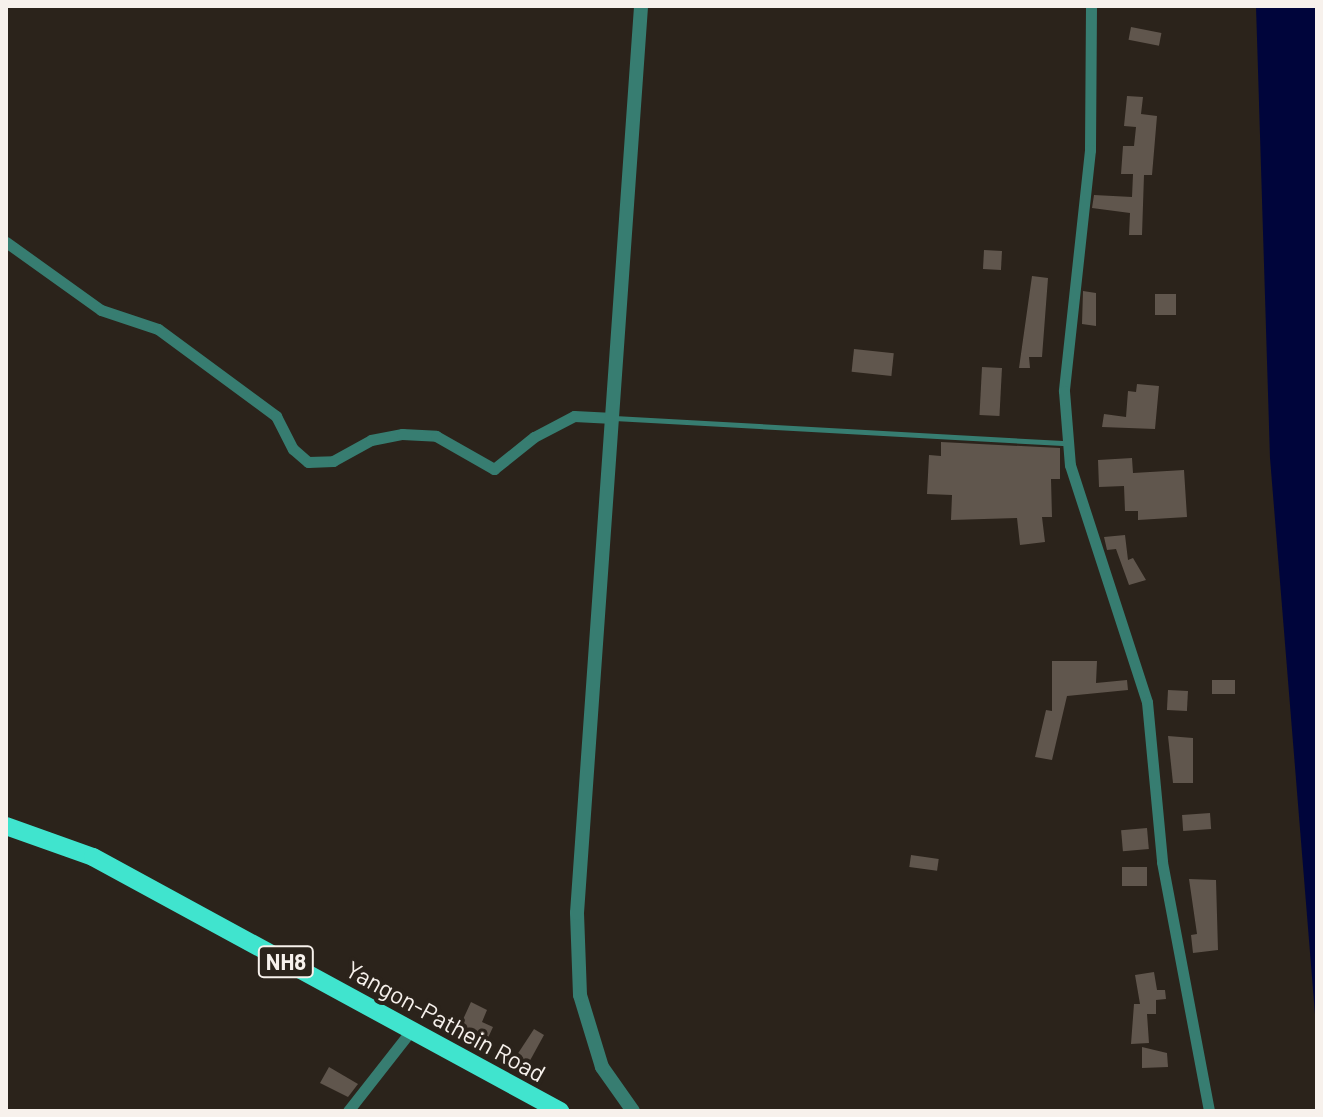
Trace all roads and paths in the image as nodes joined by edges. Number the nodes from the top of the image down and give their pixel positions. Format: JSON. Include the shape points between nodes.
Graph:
{"nodes":[{"id":1,"x":641,"y":6,"type":"edge"},
{"id":2,"x":1091,"y":6,"type":"edge"},
{"id":3,"x":6,"y":242,"type":"edge"},
{"id":4,"x":613,"y":418,"type":"junction"},
{"id":5,"x":1068,"y":443,"type":"junction"},
{"id":6,"x":6,"y":826,"type":"edge"},
{"id":7,"x":413,"y":1028,"type":"junction"},
{"id":8,"x":348,"y":1111,"type":"edge"},
{"id":9,"x":560,"y":1111,"type":"edge"},
{"id":10,"x":633,"y":1111,"type":"edge"},
{"id":11,"x":1209,"y":1111,"type":"edge"}],
"edges":[{"from":1,"to":4,"type":"street"},
{"from":2,"to":5,"type":"street","via":[[1090,150],[1064,391]]},
{"from":3,"to":4,"type":"street","via":[[101,310],[170,338],[276,416],[293,449],[308,462],[333,461],[371,440],[425,435],[494,469],[534,437],[574,416]]},
{"from":4,"to":5,"type":"lane"},
{"from":4,"to":10,"type":"street","via":[[577,913],[580,995],[602,1067]]},
{"from":5,"to":11,"type":"street","via":[[1070,465],[1147,702],[1162,862]]},
{"from":6,"to":7,"type":"highway","name":"Yangon-Pathein Road","number":"NH8","via":[[93,857]]},
{"from":7,"to":8,"type":"street"},
{"from":7,"to":9,"type":"highway","name":"Yangon-Pathein Road","number":"NH8"}]}
